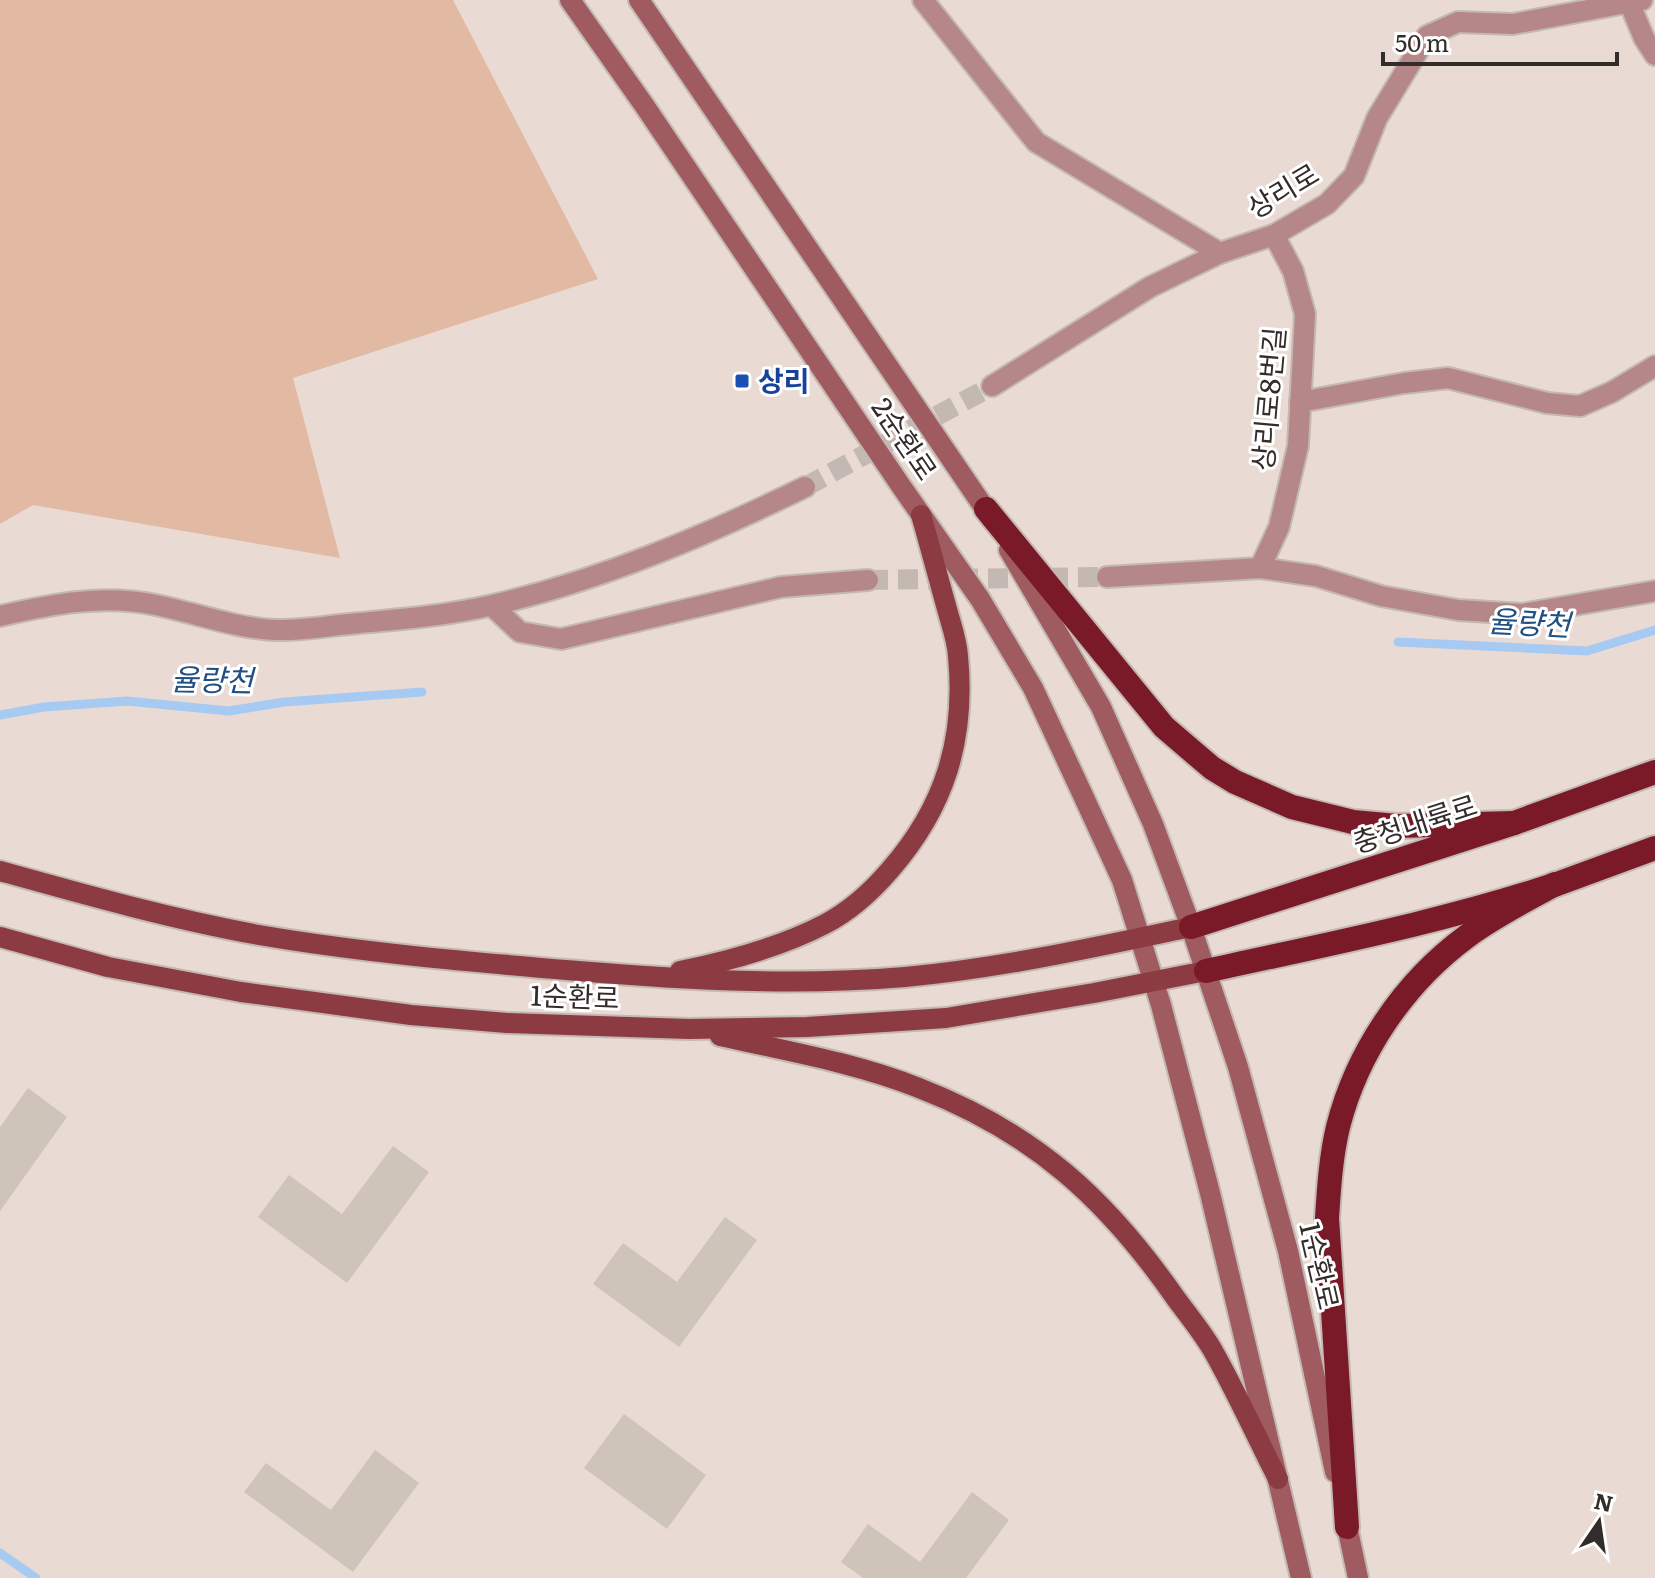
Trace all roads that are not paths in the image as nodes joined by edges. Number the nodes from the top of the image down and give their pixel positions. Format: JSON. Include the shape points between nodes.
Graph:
{"nodes":[{"id":1,"x":570,"y":0,"type":"edge"},
{"id":2,"x":639,"y":0,"type":"edge"},
{"id":3,"x":923,"y":0,"type":"edge"},
{"id":4,"x":1622,"y":2,"type":"edge"},
{"id":5,"x":1655,"y":55,"type":"edge"},
{"id":6,"x":1274,"y":235,"type":"junction"},
{"id":7,"x":1220,"y":253,"type":"junction"},
{"id":8,"x":1655,"y":366,"type":"edge"},
{"id":9,"x":992,"y":386,"type":"tunnel mouth"},
{"id":10,"x":1300,"y":402,"type":"junction"},
{"id":11,"x":805,"y":487,"type":"tunnel mouth"},
{"id":12,"x":986,"y":509,"type":"junction"},
{"id":13,"x":921,"y":515,"type":"junction"},
{"id":14,"x":1260,"y":568,"type":"junction"},
{"id":15,"x":1107,"y":577,"type":"tunnel mouth"},
{"id":16,"x":868,"y":580,"type":"tunnel mouth"},
{"id":17,"x":1655,"y":591,"type":"edge"},
{"id":18,"x":492,"y":606,"type":"junction"},
{"id":19,"x":0,"y":616,"type":"edge"},
{"id":20,"x":1655,"y":772,"type":"edge"},
{"id":21,"x":1514,"y":823,"type":"junction"},
{"id":22,"x":1655,"y":848,"type":"edge"},
{"id":23,"x":0,"y":871,"type":"edge"},
{"id":24,"x":1555,"y":884,"type":"junction"},
{"id":25,"x":1191,"y":927,"type":"junction"},
{"id":26,"x":0,"y":937,"type":"edge"},
{"id":27,"x":1140,"y":938,"type":"junction"},
{"id":28,"x":1206,"y":971,"type":"junction"},
{"id":29,"x":649,"y":977,"type":"junction"},
{"id":30,"x":1154,"y":982,"type":"junction"},
{"id":31,"x":689,"y":1029,"type":"junction"},
{"id":32,"x":1278,"y":1479,"type":"junction"},
{"id":33,"x":1347,"y":1527,"type":"junction"},
{"id":34,"x":1301,"y":1578,"type":"edge"},
{"id":35,"x":1358,"y":1578,"type":"edge"}],
"edges":[{"from":1,"to":13,"type":"street","name":"2순환로"},
{"from":2,"to":12,"type":"street","name":"2순환로"},
{"from":3,"to":7,"type":"street","via":[[1036,142]]},
{"from":4,"to":5,"type":"street"},
{"from":4,"to":6,"type":"street","name":"상리로","via":[[1513,24],[1458,22],[1427,36],[1377,118],[1354,176],[1327,204]]},
{"from":6,"to":7,"type":"street","name":"상리로"},
{"from":6,"to":10,"type":"street","name":"상리로8번길","via":[[1293,271],[1305,314]]},
{"from":7,"to":9,"type":"street","name":"상리로","via":[[1150,287]]},
{"from":8,"to":10,"type":"street","via":[[1580,406],[1448,378]]},
{"from":10,"to":14,"type":"street","name":"상리로8번길","via":[[1298,446],[1279,527]]},
{"from":11,"to":18,"type":"street","via":[[621,568]]},
{"from":12,"to":21,"type":"highway","via":[[1164,727],[1235,782],[1292,807],[1353,822],[1439,827]]},
{"from":12,"to":25,"type":"street","name":"2순환로","via":[[1101,707]]},
{"from":13,"to":27,"type":"street","name":"2순환로","via":[[1033,688],[1122,880]]},
{"from":13,"to":29,"type":"main road","via":[[958,653],[961,707],[951,760],[927,822],[883,879],[827,923],[749,953]]},
{"from":14,"to":15,"type":"street"},
{"from":14,"to":17,"type":"street","via":[[1458,610],[1522,614]]},
{"from":16,"to":18,"type":"street","via":[[781,587],[561,639],[520,632]]},
{"from":18,"to":19,"type":"street","via":[[276,630],[115,599],[55,603]]},
{"from":20,"to":21,"type":"highway","name":"충청내륙로"},
{"from":21,"to":25,"type":"highway","name":"충청내륙로"},
{"from":22,"to":24,"type":"highway"},
{"from":23,"to":29,"type":"main road","name":"1순환로","via":[[135,909],[259,934]]},
{"from":24,"to":28,"type":"highway","via":[[1384,931]]},
{"from":24,"to":33,"type":"highway","via":[[1502,913],[1437,962],[1370,1045],[1346,1100],[1327,1218]]},
{"from":25,"to":27,"type":"main road","name":"1순환로"},
{"from":25,"to":28,"type":"street","name":"1순환로"},
{"from":26,"to":31,"type":"main road","name":"1순환로","via":[[137,972],[380,1011],[507,1023]]},
{"from":27,"to":29,"type":"main road","name":"1순환로","via":[[1022,963],[904,977]]},
{"from":27,"to":30,"type":"street"},
{"from":28,"to":30,"type":"main road","name":"1순환로"},
{"from":28,"to":33,"type":"street","name":"1순환로","via":[[1288,1251]]},
{"from":30,"to":31,"type":"main road","name":"1순환로","via":[[946,1018]]},
{"from":30,"to":32,"type":"street"},
{"from":31,"to":32,"type":"main road","via":[[916,1087],[1036,1148],[1100,1203],[1138,1245],[1211,1348]]},
{"from":32,"to":34,"type":"street"},
{"from":33,"to":35,"type":"street","name":"1순환로"}]}
